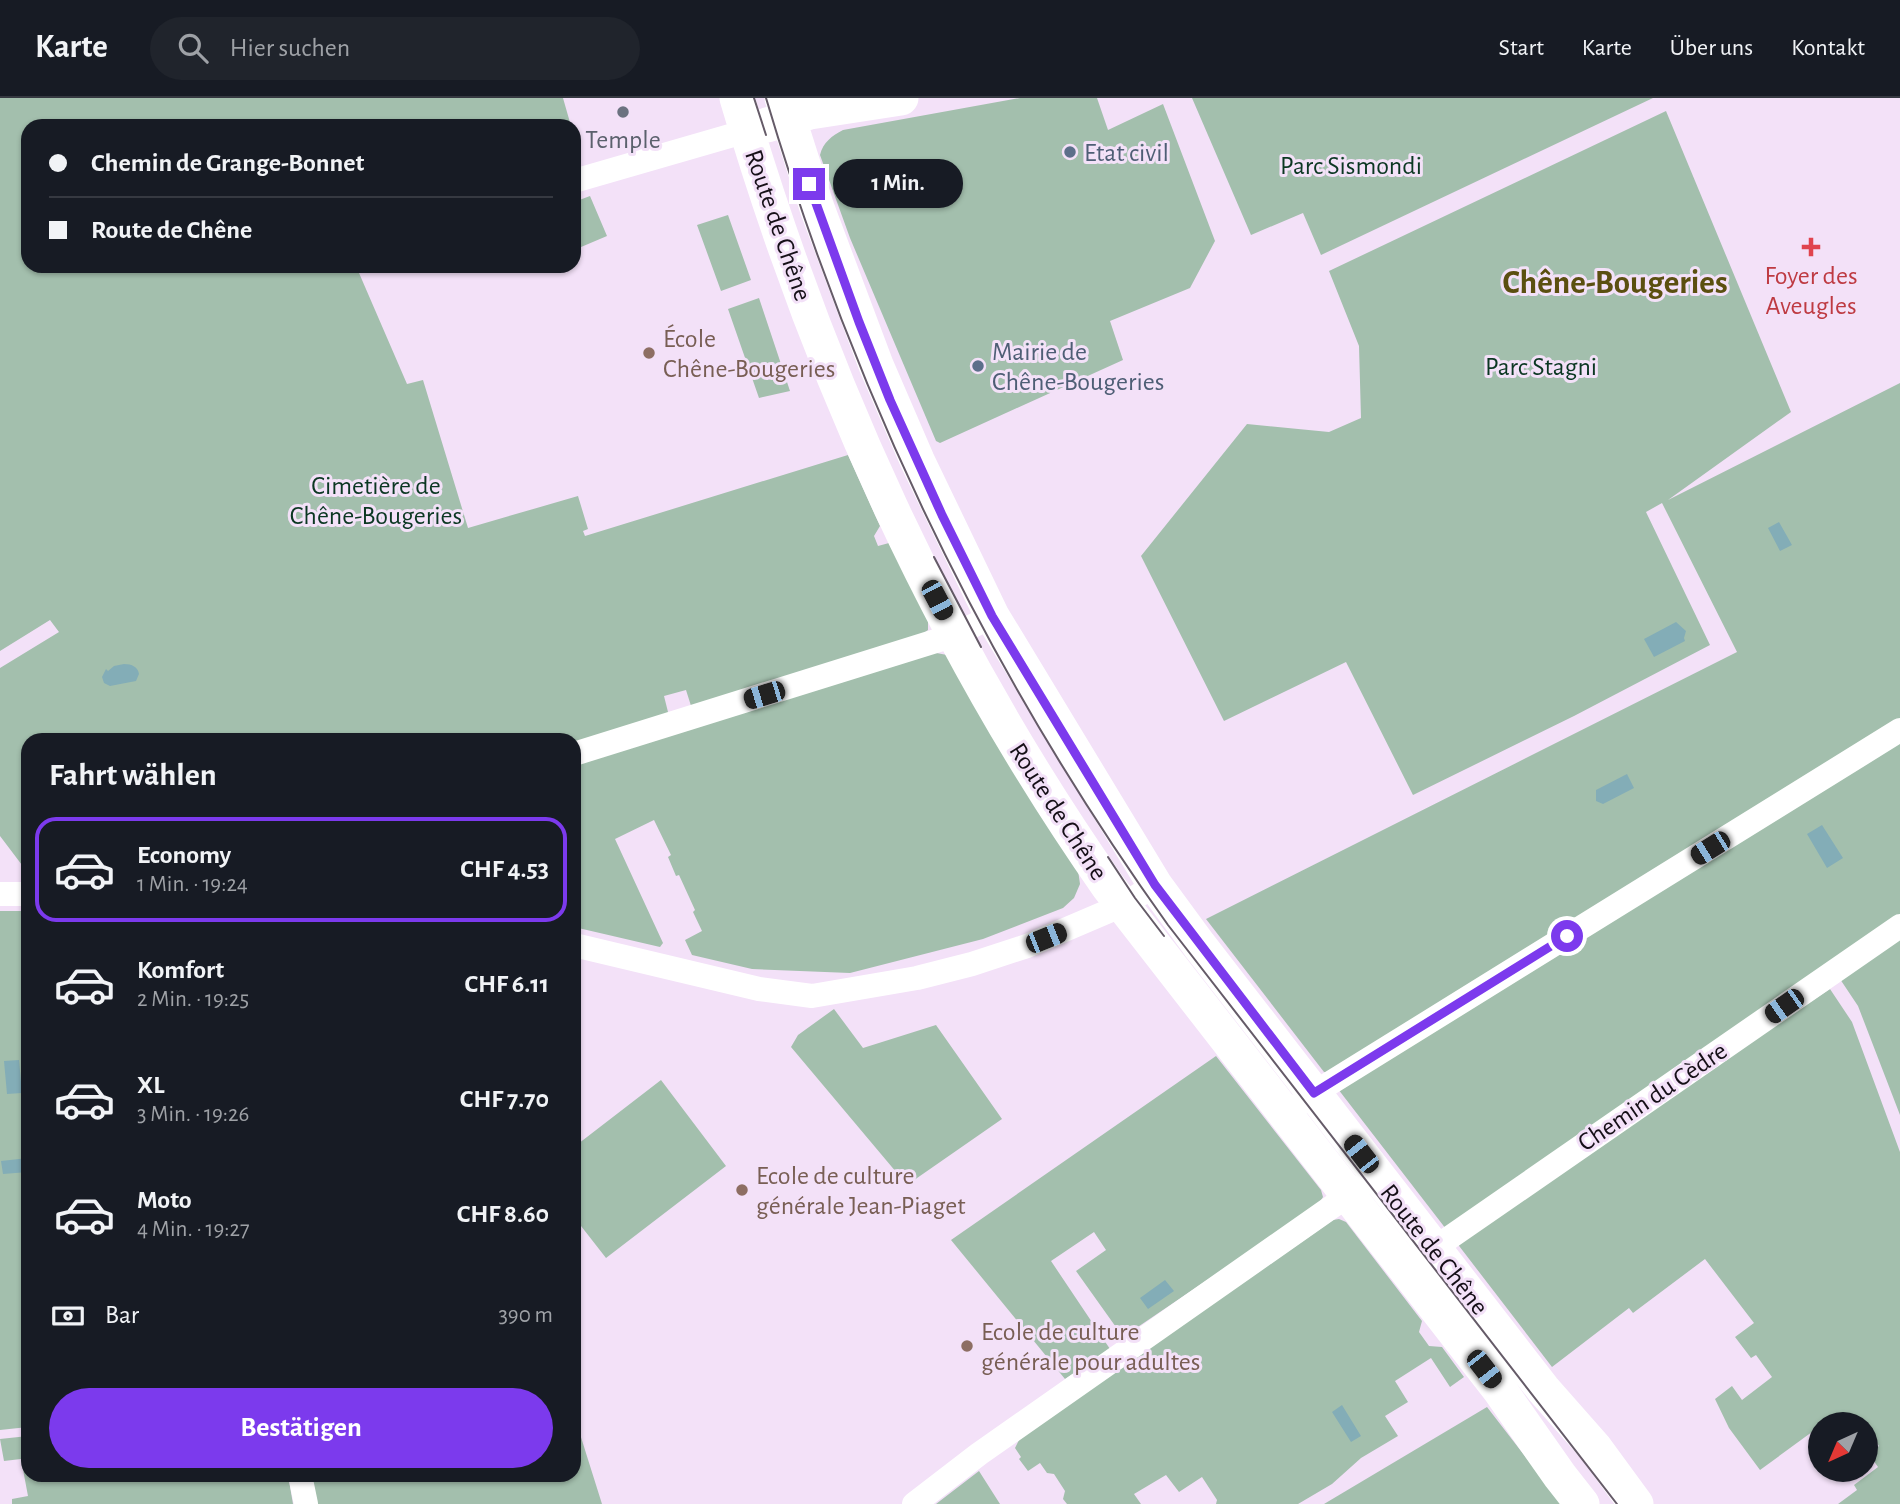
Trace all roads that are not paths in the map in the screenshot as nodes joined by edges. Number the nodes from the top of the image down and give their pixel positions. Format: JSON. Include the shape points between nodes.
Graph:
{"nodes":[{"id":1,"x":737,"y":98,"type":"edge"},
{"id":2,"x":901,"y":98,"type":"edge"},
{"id":3,"x":785,"y":108,"type":"edge"},
{"id":4,"x":747,"y":131,"type":"junction"},
{"id":5,"x":581,"y":179,"type":"edge"},
{"id":6,"x":992,"y":616,"type":"junction"},
{"id":7,"x":955,"y":635,"type":"junction"},
{"id":8,"x":1900,"y":730,"type":"edge"},
{"id":9,"x":581,"y":752,"type":"edge"},
{"id":10,"x":1155,"y":885,"type":"junction"},
{"id":11,"x":0,"y":894,"type":"edge"},
{"id":12,"x":21,"y":894,"type":"edge"},
{"id":13,"x":1123,"y":905,"type":"junction"},
{"id":14,"x":1900,"y":926,"type":"edge"},
{"id":15,"x":581,"y":947,"type":"edge"},
{"id":16,"x":1314,"y":1093,"type":"junction"},
{"id":17,"x":1287,"y":1115,"type":"junction"},
{"id":18,"x":1377,"y":1174,"type":"junction"},
{"id":19,"x":1349,"y":1195,"type":"junction"},
{"id":20,"x":1433,"y":1247,"type":"junction"},
{"id":21,"x":1405,"y":1268,"type":"junction"},
{"id":22,"x":301,"y":1482,"type":"edge"},
{"id":23,"x":306,"y":1504,"type":"edge"},
{"id":24,"x":914,"y":1504,"type":"edge"},
{"id":25,"x":1582,"y":1504,"type":"edge"},
{"id":26,"x":1636,"y":1504,"type":"edge"}],
"edges":[{"from":1,"to":4,"type":"main road","name":"Route de Chêne"},
{"from":2,"to":3,"type":"main road","via":[[830,108]]},
{"from":3,"to":4,"type":"main road"},
{"from":3,"to":6,"type":"main road","name":"Route de Chêne","via":[[830,246],[876,365]]},
{"from":4,"to":5,"type":"street"},
{"from":4,"to":7,"type":"main road","name":"Route de Chêne","via":[[794,274],[836,381]]},
{"from":6,"to":7,"type":"street"},
{"from":6,"to":10,"type":"main road","name":"Route de Chêne"},
{"from":7,"to":9,"type":"street"},
{"from":7,"to":13,"type":"main road","name":"Route de Chêne","via":[[1041,785]]},
{"from":8,"to":16,"type":"street"},
{"from":10,"to":13,"type":"street"},
{"from":10,"to":16,"type":"main road","name":"Route de Chêne"},
{"from":11,"to":12,"type":"street"},
{"from":13,"to":15,"type":"street","via":[[972,964],[812,996],[759,989]]},
{"from":13,"to":17,"type":"main road","name":"Route de Chêne"},
{"from":14,"to":20,"type":"street","name":"Chemin du Cèdre"},
{"from":16,"to":17,"type":"street"},
{"from":16,"to":18,"type":"main road","name":"Route de Chêne"},
{"from":17,"to":19,"type":"main road","name":"Route de Chêne"},
{"from":18,"to":19,"type":"street"},
{"from":18,"to":20,"type":"main road","name":"Route de Chêne"},
{"from":19,"to":21,"type":"main road","name":"Route de Chêne"},
{"from":19,"to":24,"type":"street"},
{"from":20,"to":21,"type":"street","name":"Chemin du Cèdre"},
{"from":20,"to":26,"type":"main road","name":"Route de Chêne"},
{"from":21,"to":25,"type":"main road","name":"Route de Chêne"},
{"from":22,"to":23,"type":"street"}]}
